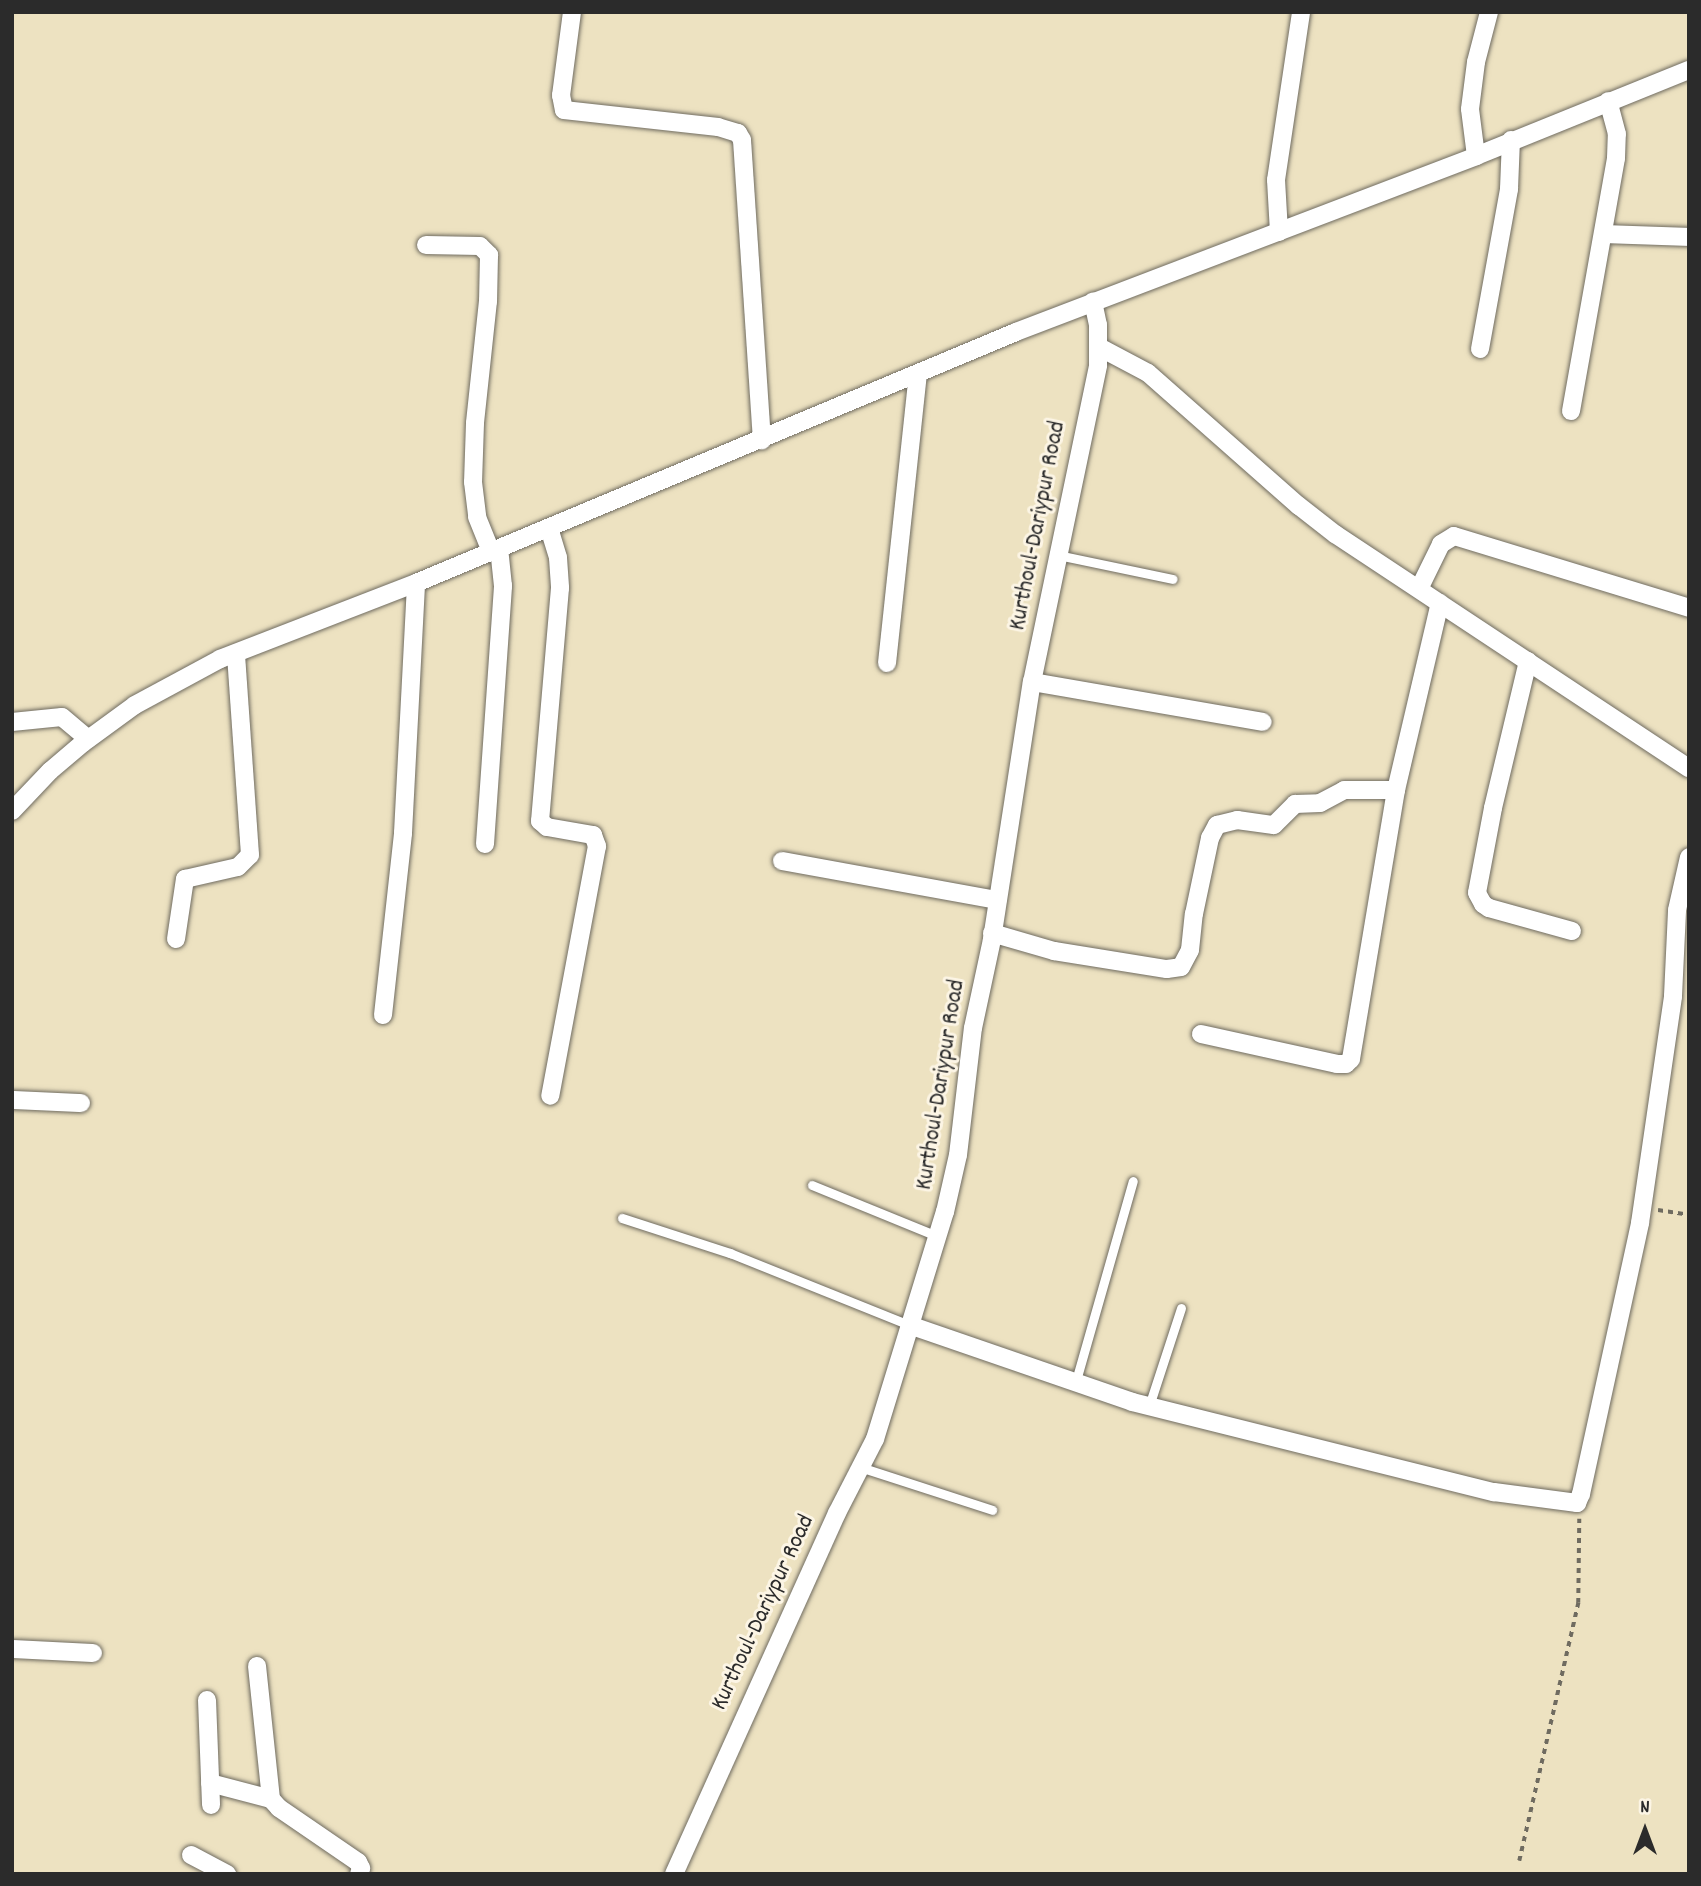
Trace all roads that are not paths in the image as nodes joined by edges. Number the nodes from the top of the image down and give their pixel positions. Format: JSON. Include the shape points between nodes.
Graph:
{"nodes":[{"id":1,"x":572,"y":12,"type":"edge"},
{"id":2,"x":1301,"y":12,"type":"edge"},
{"id":3,"x":1489,"y":12,"type":"edge"},
{"id":4,"x":1689,"y":70,"type":"edge"},
{"id":5,"x":1608,"y":101,"type":"junction"},
{"id":6,"x":1511,"y":140,"type":"junction"},
{"id":7,"x":1476,"y":156,"type":"junction"},
{"id":8,"x":1279,"y":232,"type":"junction"},
{"id":9,"x":1605,"y":234,"type":"junction"},
{"id":10,"x":1689,"y":237,"type":"edge"},
{"id":11,"x":426,"y":245,"type":"dead end"},
{"id":12,"x":1093,"y":302,"type":"junction"},
{"id":13,"x":1099,"y":347,"type":"junction"},
{"id":14,"x":1480,"y":349,"type":"dead end"},
{"id":15,"x":918,"y":374,"type":"junction"},
{"id":16,"x":1571,"y":411,"type":"dead end"},
{"id":17,"x":762,"y":440,"type":"junction"},
{"id":18,"x":549,"y":528,"type":"junction"},
{"id":19,"x":495,"y":551,"type":"junction"},
{"id":20,"x":1057,"y":554,"type":"junction"},
{"id":21,"x":1173,"y":579,"type":"dead end"},
{"id":22,"x":416,"y":583,"type":"junction"},
{"id":23,"x":1419,"y":589,"type":"junction"},
{"id":24,"x":1440,"y":603,"type":"junction"},
{"id":25,"x":1689,"y":608,"type":"edge"},
{"id":26,"x":236,"y":653,"type":"junction"},
{"id":27,"x":1528,"y":662,"type":"junction"},
{"id":28,"x":887,"y":663,"type":"dead end"},
{"id":29,"x":1032,"y":682,"type":"junction"},
{"id":30,"x":12,"y":722,"type":"edge"},
{"id":31,"x":1263,"y":722,"type":"dead end"},
{"id":32,"x":88,"y":739,"type":"junction"},
{"id":33,"x":1689,"y":768,"type":"edge"},
{"id":34,"x":1395,"y":790,"type":"junction"},
{"id":35,"x":16,"y":801,"type":"edge"},
{"id":36,"x":485,"y":844,"type":"dead end"},
{"id":37,"x":1689,"y":857,"type":"edge"},
{"id":38,"x":782,"y":861,"type":"dead end"},
{"id":39,"x":997,"y":900,"type":"junction"},
{"id":40,"x":1572,"y":931,"type":"dead end"},
{"id":41,"x":992,"y":933,"type":"junction"},
{"id":42,"x":177,"y":939,"type":"dead end"},
{"id":43,"x":383,"y":1016,"type":"dead end"},
{"id":44,"x":1201,"y":1034,"type":"dead end"},
{"id":45,"x":550,"y":1096,"type":"dead end"},
{"id":46,"x":12,"y":1100,"type":"edge"},
{"id":47,"x":81,"y":1103,"type":"dead end"},
{"id":48,"x":1133,"y":1181,"type":"dead end"},
{"id":49,"x":812,"y":1185,"type":"dead end"},
{"id":50,"x":622,"y":1218,"type":"dead end"},
{"id":51,"x":937,"y":1236,"type":"junction"},
{"id":52,"x":1181,"y":1308,"type":"dead end"},
{"id":53,"x":909,"y":1325,"type":"junction"},
{"id":54,"x":1075,"y":1384,"type":"junction"},
{"id":55,"x":1149,"y":1406,"type":"junction"},
{"id":56,"x":860,"y":1467,"type":"junction"},
{"id":57,"x":992,"y":1510,"type":"dead end"},
{"id":58,"x":12,"y":1649,"type":"edge"},
{"id":59,"x":93,"y":1653,"type":"dead end"},
{"id":60,"x":257,"y":1666,"type":"dead end"},
{"id":61,"x":207,"y":1700,"type":"dead end"},
{"id":62,"x":210,"y":1783,"type":"junction"},
{"id":63,"x":271,"y":1799,"type":"junction"},
{"id":64,"x":211,"y":1805,"type":"dead end"},
{"id":65,"x":191,"y":1855,"type":"dead end"},
{"id":66,"x":227,"y":1874,"type":"edge"},
{"id":67,"x":359,"y":1874,"type":"edge"},
{"id":68,"x":674,"y":1874,"type":"edge"}],
"edges":[{"from":1,"to":17,"type":"street","via":[[561,95],[564,110],[718,127],[733,130],[742,140]]},
{"from":2,"to":8,"type":"street","via":[[1276,180]]},
{"from":3,"to":7,"type":"street","via":[[1470,109]]},
{"from":4,"to":5,"type":"street"},
{"from":5,"to":6,"type":"street"},
{"from":5,"to":9,"type":"street","via":[[1617,144]]},
{"from":6,"to":7,"type":"street"},
{"from":6,"to":14,"type":"street","via":[[1509,189]]},
{"from":7,"to":8,"type":"street"},
{"from":8,"to":12,"type":"street"},
{"from":9,"to":10,"type":"street"},
{"from":9,"to":16,"type":"street"},
{"from":11,"to":19,"type":"street","via":[[473,245],[489,255],[473,482],[475,508]]},
{"from":12,"to":13,"type":"street","name":"Kurthoul-Dariypur Road"},
{"from":12,"to":15,"type":"street"},
{"from":13,"to":20,"type":"street","name":"Kurthoul-Dariypur Road"},
{"from":13,"to":23,"type":"street","via":[[1148,373],[1299,506]]},
{"from":15,"to":17,"type":"street"},
{"from":15,"to":28,"type":"street"},
{"from":17,"to":18,"type":"street"},
{"from":18,"to":19,"type":"street"},
{"from":18,"to":45,"type":"street","via":[[560,588],[540,821],[547,827],[593,835],[597,846]]},
{"from":19,"to":22,"type":"street"},
{"from":19,"to":36,"type":"street","via":[[503,586]]},
{"from":20,"to":21,"type":"lane"},
{"from":20,"to":29,"type":"street","name":"Kurthoul-Dariypur Road"},
{"from":22,"to":26,"type":"street"},
{"from":22,"to":43,"type":"street","via":[[402,833]]},
{"from":23,"to":24,"type":"street"},
{"from":23,"to":25,"type":"street","via":[[1441,544],[1454,536]]},
{"from":24,"to":27,"type":"street"},
{"from":24,"to":34,"type":"street"},
{"from":26,"to":32,"type":"street","via":[[180,678]]},
{"from":26,"to":42,"type":"street","via":[[250,855],[238,867],[185,878]]},
{"from":27,"to":33,"type":"street"},
{"from":27,"to":40,"type":"street","via":[[1477,894],[1489,908]]},
{"from":29,"to":31,"type":"street"},
{"from":29,"to":39,"type":"street","name":"Kurthoul-Dariypur Road"},
{"from":30,"to":32,"type":"street","via":[[62,717]]},
{"from":32,"to":35,"type":"street"},
{"from":34,"to":41,"type":"street","via":[[1344,790],[1320,803],[1295,804],[1274,825],[1237,820],[1217,825],[1210,838],[1190,950],[1181,967],[1054,951]]},
{"from":34,"to":44,"type":"street","via":[[1351,1059],[1338,1064]]},
{"from":37,"to":55,"type":"street","via":[[1677,909],[1673,996],[1642,1207],[1579,1500],[1567,1504],[1494,1492]]},
{"from":38,"to":39,"type":"street"},
{"from":39,"to":41,"type":"street","name":"Kurthoul-Dariypur Road"},
{"from":41,"to":51,"type":"street","name":"Kurthoul-Dariypur Road","via":[[973,1028],[958,1155]]},
{"from":46,"to":47,"type":"street"},
{"from":48,"to":54,"type":"lane"},
{"from":49,"to":51,"type":"lane"},
{"from":50,"to":53,"type":"lane","via":[[717,1248]]},
{"from":51,"to":53,"type":"street","name":"Kurthoul-Dariypur Road"},
{"from":52,"to":55,"type":"lane"},
{"from":53,"to":54,"type":"street"},
{"from":53,"to":56,"type":"street","name":"Kurthoul-Dariypur Road","via":[[888,1404]]},
{"from":54,"to":55,"type":"street"},
{"from":56,"to":57,"type":"lane"},
{"from":56,"to":68,"type":"street","name":"Kurthoul-Dariypur Road"},
{"from":58,"to":59,"type":"street"},
{"from":60,"to":63,"type":"street"},
{"from":61,"to":62,"type":"street"},
{"from":62,"to":63,"type":"street"},
{"from":62,"to":64,"type":"street"},
{"from":63,"to":67,"type":"street","via":[[358,1862]]},
{"from":65,"to":66,"type":"street"}]}
